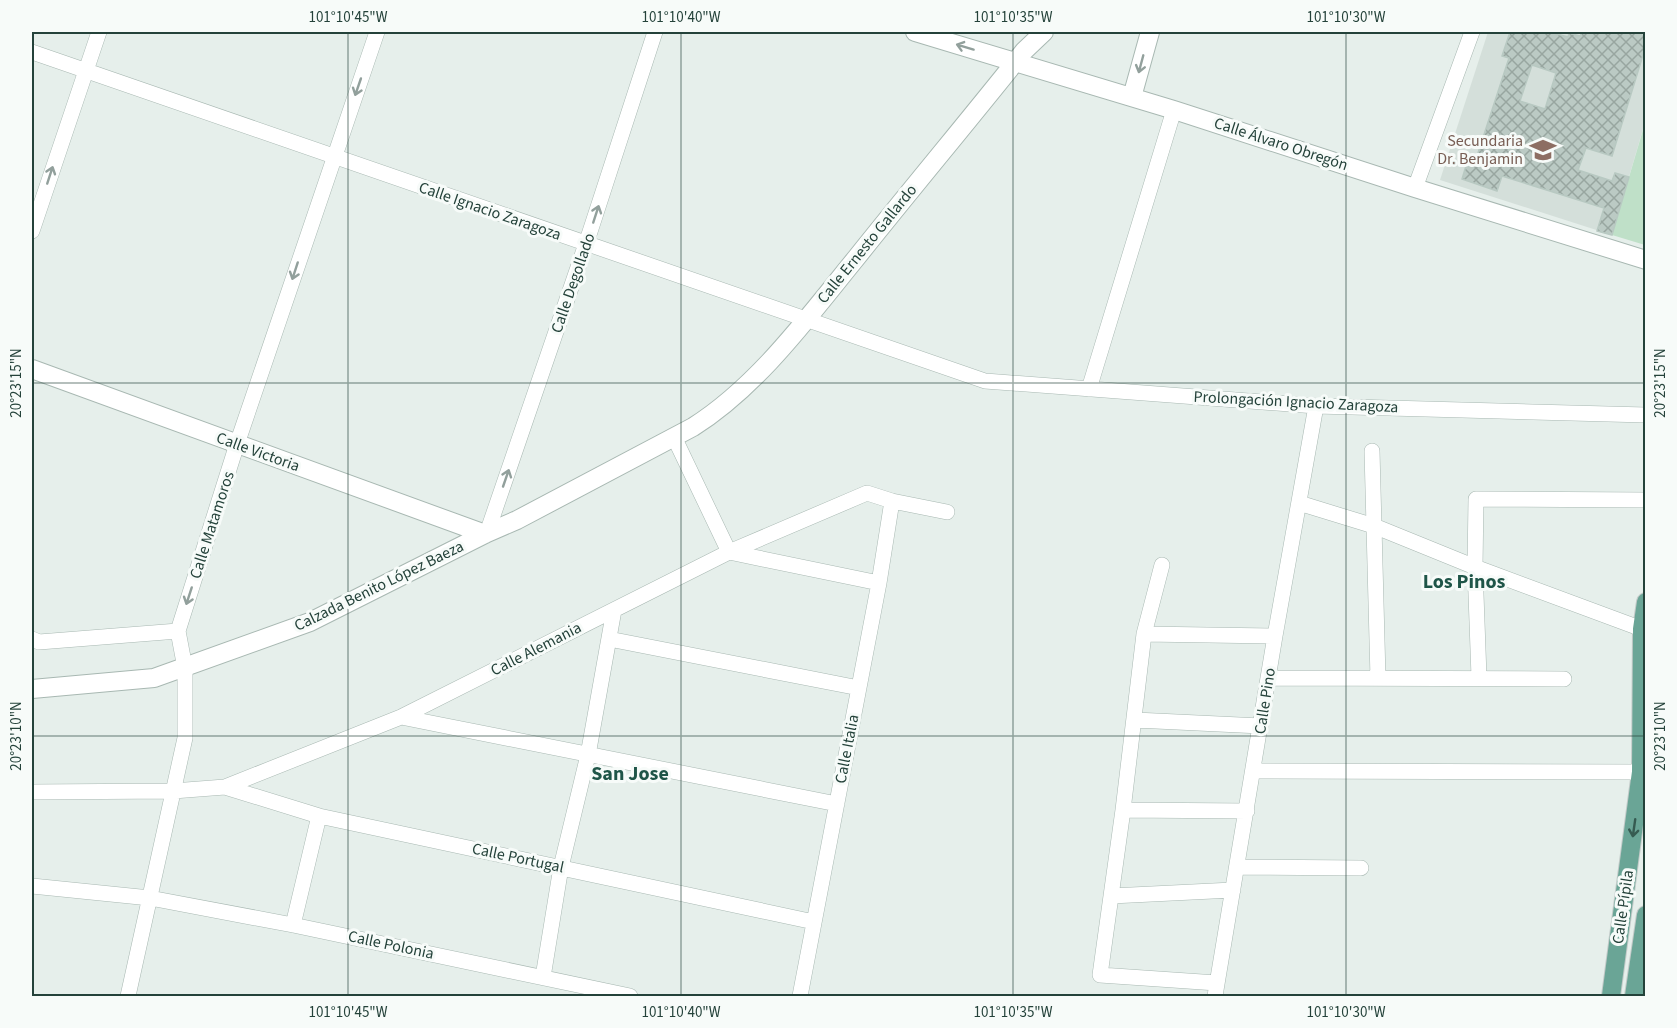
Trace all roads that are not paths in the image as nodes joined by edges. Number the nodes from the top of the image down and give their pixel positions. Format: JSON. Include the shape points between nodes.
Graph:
{"nodes":[{"id":1,"x":99,"y":32,"type":"edge"},
{"id":2,"x":377,"y":32,"type":"edge"},
{"id":3,"x":655,"y":32,"type":"edge"},
{"id":4,"x":915,"y":32,"type":"edge"},
{"id":5,"x":1044,"y":32,"type":"edge"},
{"id":6,"x":1150,"y":32,"type":"edge"},
{"id":7,"x":1472,"y":32,"type":"edge"},
{"id":8,"x":32,"y":52,"type":"edge"},
{"id":9,"x":1015,"y":63,"type":"junction"},
{"id":10,"x":85,"y":70,"type":"junction"},
{"id":11,"x":1132,"y":97,"type":"junction"},
{"id":12,"x":1174,"y":110,"type":"junction"},
{"id":13,"x":333,"y":157,"type":"junction"},
{"id":14,"x":1415,"y":188,"type":"junction"},
{"id":15,"x":32,"y":231,"type":"edge"},
{"id":16,"x":586,"y":244,"type":"junction"},
{"id":17,"x":1646,"y":260,"type":"edge"},
{"id":18,"x":804,"y":320,"type":"junction"},
{"id":19,"x":32,"y":369,"type":"edge"},
{"id":20,"x":948,"y":369,"type":"joint"},
{"id":21,"x":1089,"y":389,"type":"junction"},
{"id":22,"x":1316,"y":406,"type":"junction"},
{"id":23,"x":1646,"y":415,"type":"edge"},
{"id":24,"x":674,"y":437,"type":"junction"},
{"id":25,"x":237,"y":444,"type":"junction"},
{"id":26,"x":1372,"y":451,"type":"dead end"},
{"id":27,"x":1646,"y":500,"type":"edge"},
{"id":28,"x":892,"y":501,"type":"junction"},
{"id":29,"x":1299,"y":503,"type":"junction"},
{"id":30,"x":947,"y":513,"type":"dead end"},
{"id":31,"x":1374,"y":526,"type":"junction"},
{"id":32,"x":486,"y":534,"type":"junction"},
{"id":33,"x":729,"y":552,"type":"junction"},
{"id":34,"x":1162,"y":565,"type":"dead end"},
{"id":35,"x":1476,"y":567,"type":"junction"},
{"id":36,"x":879,"y":583,"type":"junction"},
{"id":37,"x":1646,"y":602,"type":"edge"},
{"id":38,"x":614,"y":610,"type":"junction"},
{"id":39,"x":1642,"y":629,"type":"junction"},
{"id":40,"x":178,"y":631,"type":"junction"},
{"id":41,"x":1144,"y":634,"type":"junction"},
{"id":42,"x":1275,"y":636,"type":"junction"},
{"id":43,"x":32,"y":639,"type":"edge"},
{"id":44,"x":609,"y":639,"type":"junction"},
{"id":45,"x":185,"y":668,"type":"junction"},
{"id":46,"x":1479,"y":677,"type":"junction"},
{"id":47,"x":1269,"y":678,"type":"junction"},
{"id":48,"x":1378,"y":678,"type":"junction"},
{"id":49,"x":1564,"y":679,"type":"dead end"},
{"id":50,"x":859,"y":687,"type":"junction"},
{"id":51,"x":32,"y":689,"type":"edge"},
{"id":52,"x":401,"y":717,"type":"junction"},
{"id":53,"x":1135,"y":720,"type":"junction"},
{"id":54,"x":1261,"y":726,"type":"junction"},
{"id":55,"x":588,"y":754,"type":"junction"},
{"id":56,"x":1253,"y":771,"type":"junction"},
{"id":57,"x":1641,"y":772,"type":"junction"},
{"id":58,"x":225,"y":787,"type":"junction"},
{"id":59,"x":174,"y":791,"type":"junction"},
{"id":60,"x":32,"y":792,"type":"edge"},
{"id":61,"x":837,"y":804,"type":"junction"},
{"id":62,"x":1123,"y":810,"type":"junction"},
{"id":63,"x":1246,"y":811,"type":"junction"},
{"id":64,"x":319,"y":816,"type":"junction"},
{"id":65,"x":561,"y":867,"type":"junction"},
{"id":66,"x":1237,"y":867,"type":"junction"},
{"id":67,"x":1361,"y":868,"type":"dead end"},
{"id":68,"x":32,"y":886,"type":"edge"},
{"id":69,"x":1233,"y":890,"type":"junction"},
{"id":70,"x":1111,"y":896,"type":"junction"},
{"id":71,"x":150,"y":898,"type":"junction"},
{"id":72,"x":1646,"y":915,"type":"edge"},
{"id":73,"x":814,"y":922,"type":"junction"},
{"id":74,"x":293,"y":925,"type":"junction"},
{"id":75,"x":543,"y":976,"type":"junction"},
{"id":76,"x":1216,"y":990,"type":"edge"},
{"id":77,"x":128,"y":996,"type":"edge"},
{"id":78,"x":630,"y":996,"type":"edge"},
{"id":79,"x":800,"y":996,"type":"edge"},
{"id":80,"x":1611,"y":996,"type":"edge"},
{"id":81,"x":1634,"y":996,"type":"edge"}],
"edges":[{"from":1,"to":10,"type":"street"},
{"from":2,"to":13,"type":"street","name":"Calle Matamoros","one_way":true},
{"from":16,"to":3,"type":"street","name":"Calle Degollado","one_way":true},
{"from":9,"to":4,"type":"street","name":"Calle Álvaro Obregón","one_way":true},
{"from":5,"to":9,"type":"street","name":"Calle Ernesto Gallardo"},
{"from":6,"to":11,"type":"street","one_way":true},
{"from":7,"to":14,"type":"street"},
{"from":8,"to":10,"type":"street","name":"Calle Ignacio Zaragoza"},
{"from":9,"to":11,"type":"street","name":"Calle Álvaro Obregón"},
{"from":9,"to":18,"type":"street","name":"Calle Ernesto Gallardo"},
{"from":10,"to":13,"type":"street","name":"Calle Ignacio Zaragoza"},
{"from":15,"to":10,"type":"street","one_way":true},
{"from":11,"to":12,"type":"street","name":"Calle Álvaro Obregón"},
{"from":12,"to":14,"type":"street","name":"Calle Álvaro Obregón"},
{"from":12,"to":21,"type":"street"},
{"from":13,"to":16,"type":"street","name":"Calle Ignacio Zaragoza"},
{"from":13,"to":25,"type":"street","name":"Calle Matamoros","one_way":true},
{"from":14,"to":17,"type":"street","name":"Calle Álvaro Obregón"},
{"from":16,"to":18,"type":"street","name":"Calle Ignacio Zaragoza"},
{"from":32,"to":16,"type":"street","name":"Calle Degollado","one_way":true},
{"from":18,"to":20,"type":"street","name":"Calle Ignacio Zaragoza"},
{"from":18,"to":24,"type":"street","name":"Calle Ernesto Gallardo","via":[[728,403]]},
{"from":19,"to":25,"type":"street","name":"Calle Victoria"},
{"from":20,"to":21,"type":"street","name":"Prolongación Ignacio Zaragoza","via":[[985,381]]},
{"from":21,"to":22,"type":"street","name":"Prolongación Ignacio Zaragoza"},
{"from":22,"to":23,"type":"street","name":"Prolongación Ignacio Zaragoza"},
{"from":22,"to":29,"type":"street","name":"Calle Pino"},
{"from":24,"to":32,"type":"street","name":"Calzada Benito López Baeza"},
{"from":24,"to":33,"type":"street"},
{"from":25,"to":32,"type":"street","name":"Calle Victoria"},
{"from":25,"to":40,"type":"street","name":"Calle Matamoros","one_way":true},
{"from":26,"to":31,"type":"street"},
{"from":27,"to":35,"type":"street","via":[[1476,499]]},
{"from":28,"to":30,"type":"street","name":"Calle Alemania"},
{"from":28,"to":33,"type":"street","name":"Calle Alemania","via":[[867,493]]},
{"from":28,"to":36,"type":"street","name":"Calle Italia"},
{"from":29,"to":31,"type":"street"},
{"from":29,"to":42,"type":"street","name":"Calle Pino"},
{"from":31,"to":35,"type":"street"},
{"from":31,"to":48,"type":"street"},
{"from":32,"to":45,"type":"street","name":"Calzada Benito López Baeza","via":[[310,622]]},
{"from":33,"to":36,"type":"street"},
{"from":33,"to":38,"type":"street","name":"Calle Alemania"},
{"from":34,"to":41,"type":"street"},
{"from":35,"to":39,"type":"street"},
{"from":35,"to":46,"type":"street"},
{"from":36,"to":50,"type":"street","name":"Calle Italia"},
{"from":37,"to":39,"type":"main road","name":"Calle Pípila"},
{"from":38,"to":44,"type":"street"},
{"from":38,"to":52,"type":"street","name":"Calle Alemania"},
{"from":39,"to":57,"type":"main road","name":"Calle Pípila"},
{"from":40,"to":43,"type":"street","via":[[39,642]]},
{"from":40,"to":45,"type":"street","name":"Calle Matamoros"},
{"from":41,"to":42,"type":"street"},
{"from":41,"to":53,"type":"street"},
{"from":42,"to":47,"type":"street","name":"Calle Pino"},
{"from":44,"to":50,"type":"street"},
{"from":44,"to":55,"type":"street"},
{"from":45,"to":51,"type":"street","name":"Calzada Benito López Baeza","via":[[154,678]]},
{"from":45,"to":59,"type":"street","name":"Calle Matamoros","via":[[185,738]]},
{"from":46,"to":48,"type":"street"},
{"from":46,"to":49,"type":"street"},
{"from":47,"to":48,"type":"street"},
{"from":47,"to":54,"type":"street","name":"Calle Pino"},
{"from":50,"to":61,"type":"street","name":"Calle Italia"},
{"from":52,"to":55,"type":"street"},
{"from":52,"to":58,"type":"street","name":"Calle Alemania"},
{"from":53,"to":54,"type":"street"},
{"from":53,"to":62,"type":"street"},
{"from":54,"to":56,"type":"street","name":"Calle Pino"},
{"from":55,"to":61,"type":"street"},
{"from":55,"to":65,"type":"street"},
{"from":56,"to":57,"type":"street"},
{"from":56,"to":63,"type":"street","name":"Calle Pino"},
{"from":57,"to":80,"type":"main road","name":"Calle Pípila","one_way":true},
{"from":58,"to":59,"type":"street","name":"Calle Alemania"},
{"from":58,"to":64,"type":"street","name":"Calle Portugal"},
{"from":59,"to":60,"type":"street","name":"Calle Alemania"},
{"from":59,"to":71,"type":"street","name":"Calle Matamoros"},
{"from":61,"to":73,"type":"street","name":"Calle Italia"},
{"from":62,"to":63,"type":"street"},
{"from":62,"to":70,"type":"street"},
{"from":63,"to":66,"type":"street","name":"Calle Pino"},
{"from":64,"to":65,"type":"street","name":"Calle Portugal"},
{"from":64,"to":74,"type":"street"},
{"from":65,"to":73,"type":"street","name":"Calle Portugal"},
{"from":65,"to":75,"type":"street"},
{"from":66,"to":67,"type":"street"},
{"from":66,"to":69,"type":"street","name":"Calle Pino"},
{"from":68,"to":71,"type":"street","name":"Calle Polonia"},
{"from":69,"to":70,"type":"street"},
{"from":69,"to":76,"type":"street","name":"Calle Pino"},
{"from":70,"to":76,"type":"street","via":[[1100,975]]},
{"from":71,"to":74,"type":"street","name":"Calle Polonia"},
{"from":71,"to":77,"type":"street","name":"Calle Matamoros"},
{"from":72,"to":81,"type":"main road","name":"Calle Pípila"},
{"from":73,"to":79,"type":"street","name":"Calle Italia"},
{"from":74,"to":75,"type":"street","name":"Calle Polonia"},
{"from":75,"to":78,"type":"street","name":"Calle Polonia"}]}
